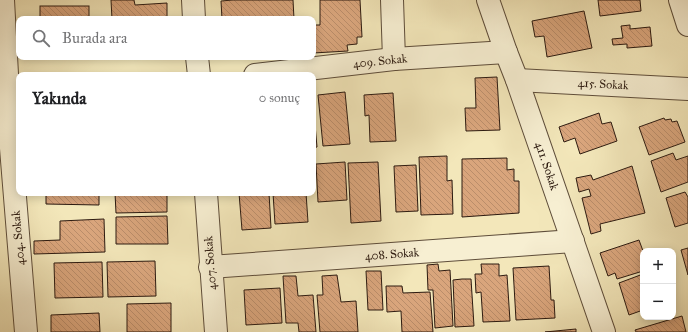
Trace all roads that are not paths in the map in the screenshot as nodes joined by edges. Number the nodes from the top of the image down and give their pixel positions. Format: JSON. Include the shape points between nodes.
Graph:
{"nodes":[{"id":1,"x":3,"y":0,"type":"edge"},
{"id":2,"x":193,"y":0,"type":"edge"},
{"id":3,"x":392,"y":0,"type":"edge"},
{"id":4,"x":488,"y":0,"type":"edge"},
{"id":5,"x":680,"y":0,"type":"edge"},
{"id":6,"x":194,"y":16,"type":"edge"},
{"id":7,"x":688,"y":25,"type":"edge"},
{"id":8,"x":506,"y":52,"type":"junction"},
{"id":9,"x":394,"y":59,"type":"junction"},
{"id":10,"x":197,"y":60,"type":"edge"},
{"id":11,"x":199,"y":72,"type":"edge"},
{"id":12,"x":282,"y":72,"type":"edge"},
{"id":13,"x":517,"y":80,"type":"junction"},
{"id":14,"x":688,"y":89,"type":"edge"},
{"id":15,"x":206,"y":196,"type":"edge"},
{"id":16,"x":573,"y":241,"type":"junction"},
{"id":17,"x":210,"y":267,"type":"junction"},
{"id":18,"x":26,"y":332,"type":"edge"},
{"id":19,"x":216,"y":332,"type":"edge"},
{"id":20,"x":604,"y":332,"type":"edge"}],
"edges":[{"from":1,"to":18,"type":"street","name":"404. Sokak","via":[[11,148]]},
{"from":2,"to":6,"type":"street"},
{"from":3,"to":9,"type":"street"},
{"from":4,"to":8,"type":"street","name":"411. Sokak"},
{"from":5,"to":7,"type":"street"},
{"from":8,"to":9,"type":"street","name":"409. Sokak"},
{"from":8,"to":13,"type":"street","name":"411. Sokak"},
{"from":9,"to":12,"type":"street","name":"409. Sokak"},
{"from":10,"to":11,"type":"street"},
{"from":13,"to":14,"type":"street","name":"415. Sokak"},
{"from":13,"to":16,"type":"street","name":"411. Sokak"},
{"from":15,"to":17,"type":"street","name":"407. Sokak"},
{"from":16,"to":17,"type":"street","name":"408. Sokak"},
{"from":16,"to":20,"type":"street","name":"411. Sokak"},
{"from":17,"to":19,"type":"street","name":"407. Sokak"}]}
